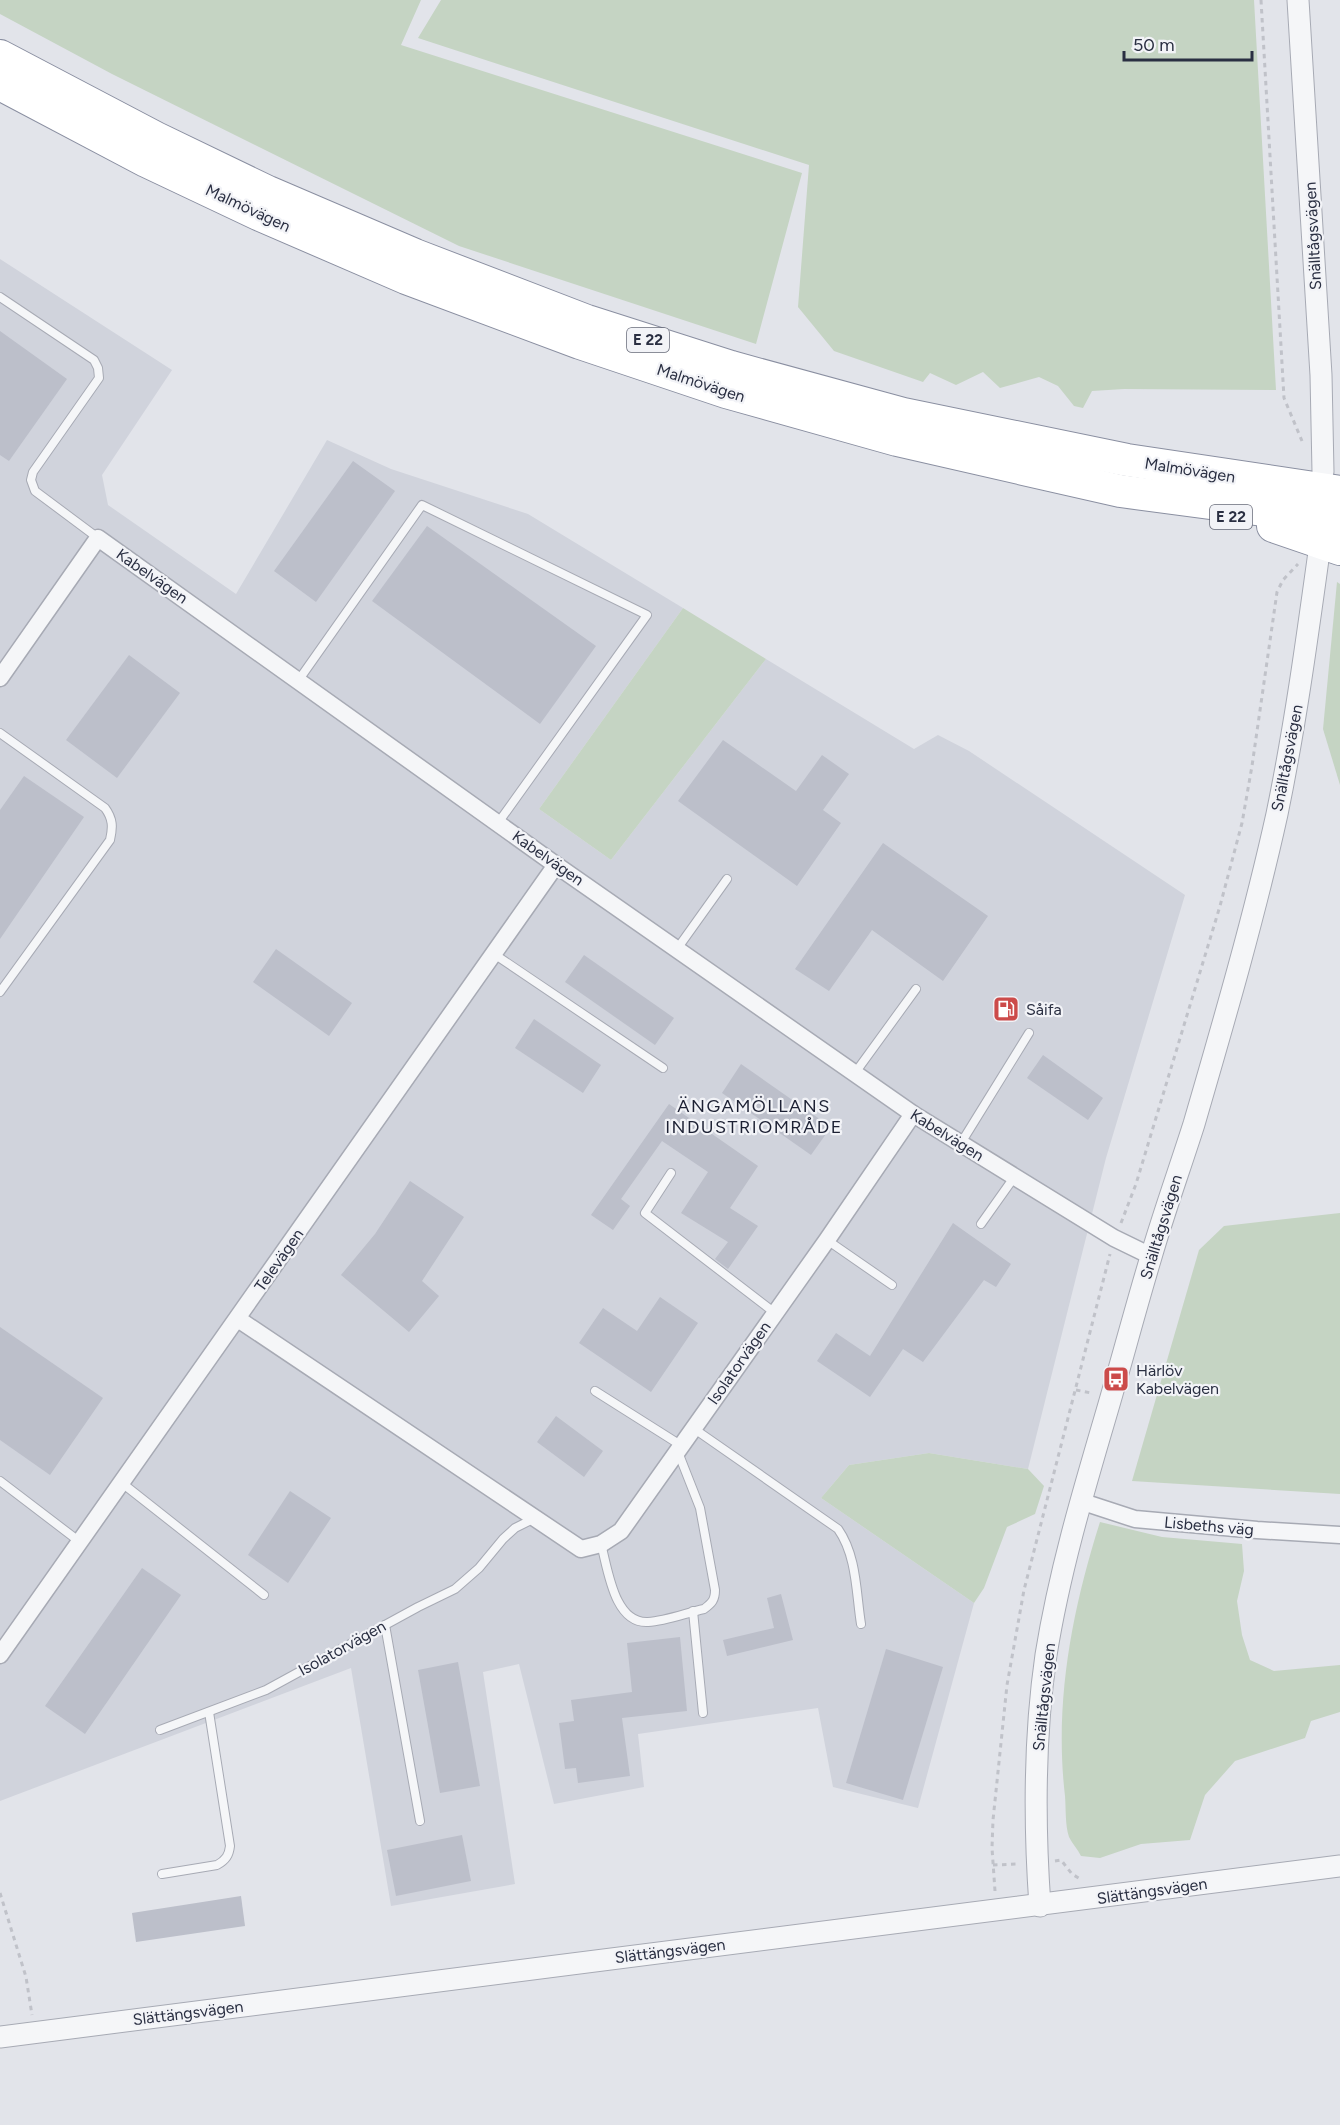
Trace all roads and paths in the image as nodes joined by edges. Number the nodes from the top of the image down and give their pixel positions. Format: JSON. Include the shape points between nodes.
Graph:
{"nodes":[{"id":1,"x":1261,"y":0,"type":"edge"},
{"id":2,"x":1298,"y":0,"type":"edge"},
{"id":3,"x":0,"y":56,"type":"edge"},
{"id":4,"x":0,"y":84,"type":"edge"},
{"id":5,"x":0,"y":297,"type":"edge"},
{"id":6,"x":1306,"y":447,"type":"dead end"},
{"id":7,"x":1331,"y":482,"type":"edge"},
{"id":8,"x":1120,"y":491,"type":"junction"},
{"id":9,"x":1340,"y":520,"type":"edge"},
{"id":10,"x":98,"y":538,"type":"junction"},
{"id":11,"x":1329,"y":550,"type":"edge"},
{"id":12,"x":0,"y":678,"type":"edge"},
{"id":13,"x":298,"y":681,"type":"junction"},
{"id":14,"x":0,"y":733,"type":"edge"},
{"id":15,"x":498,"y":823,"type":"junction"},
{"id":16,"x":556,"y":865,"type":"junction"},
{"id":17,"x":727,"y":879,"type":"dead end"},
{"id":18,"x":677,"y":949,"type":"junction"},
{"id":19,"x":494,"y":954,"type":"junction"},
{"id":20,"x":916,"y":989,"type":"dead end"},
{"id":21,"x":0,"y":992,"type":"edge"},
{"id":22,"x":1029,"y":1033,"type":"dead end"},
{"id":23,"x":663,"y":1068,"type":"dead end"},
{"id":24,"x":855,"y":1073,"type":"junction"},
{"id":25,"x":913,"y":1114,"type":"junction"},
{"id":26,"x":960,"y":1143,"type":"junction"},
{"id":27,"x":671,"y":1173,"type":"dead end"},
{"id":28,"x":1015,"y":1176,"type":"junction"},
{"id":29,"x":981,"y":1224,"type":"dead end"},
{"id":30,"x":827,"y":1240,"type":"junction"},
{"id":31,"x":1151,"y":1256,"type":"junction"},
{"id":32,"x":892,"y":1285,"type":"dead end"},
{"id":33,"x":775,"y":1313,"type":"junction"},
{"id":34,"x":238,"y":1318,"type":"junction"},
{"id":35,"x":1076,"y":1390,"type":"dead end"},
{"id":36,"x":595,"y":1391,"type":"dead end"},
{"id":37,"x":1091,"y":1393,"type":"dead end"},
{"id":38,"x":693,"y":1428,"type":"junction"},
{"id":39,"x":680,"y":1449,"type":"junction"},
{"id":40,"x":0,"y":1481,"type":"edge"},
{"id":41,"x":122,"y":1483,"type":"junction"},
{"id":42,"x":1080,"y":1501,"type":"junction"},
{"id":43,"x":536,"y":1518,"type":"junction"},
{"id":44,"x":1340,"y":1534,"type":"edge"},
{"id":45,"x":80,"y":1542,"type":"junction"},
{"id":46,"x":601,"y":1544,"type":"junction"},
{"id":47,"x":264,"y":1595,"type":"dead end"},
{"id":48,"x":693,"y":1611,"type":"junction"},
{"id":49,"x":861,"y":1624,"type":"dead end"},
{"id":50,"x":385,"y":1625,"type":"junction"},
{"id":51,"x":0,"y":1655,"type":"edge"},
{"id":52,"x":209,"y":1712,"type":"junction"},
{"id":53,"x":703,"y":1713,"type":"dead end"},
{"id":54,"x":160,"y":1730,"type":"dead end"},
{"id":55,"x":420,"y":1821,"type":"dead end"},
{"id":56,"x":1037,"y":1862,"type":"junction"},
{"id":57,"x":993,"y":1865,"type":"dead end"},
{"id":58,"x":1340,"y":1866,"type":"edge"},
{"id":59,"x":162,"y":1874,"type":"dead end"},
{"id":60,"x":0,"y":1893,"type":"edge"},
{"id":61,"x":1040,"y":1905,"type":"junction"},
{"id":62,"x":34,"y":2033,"type":"junction"},
{"id":63,"x":0,"y":2037,"type":"edge"}],
"edges":[{"from":1,"to":6,"type":"path","via":[[1284,398]]},
{"from":2,"to":7,"type":"street","name":"Snälltågsvägen"},
{"from":3,"to":7,"type":"highway","name":"Malmövägen","number":"E 22","via":[[268,192],[415,255],[598,324],[741,370],[903,414],[1127,460]]},
{"from":4,"to":8,"type":"highway","name":"Malmövägen","number":"E 22","via":[[146,161],[258,214],[491,311],[795,412],[897,440]]},
{"from":5,"to":10,"type":"lane","via":[[94,360],[98,368],[99,378],[33,472],[32,480],[35,491]]},
{"from":8,"to":9,"type":"highway","name":"Malmövägen"},
{"from":8,"to":11,"type":"highway","number":"E 22","via":[[1285,529]]},
{"from":10,"to":12,"type":"street"},
{"from":10,"to":13,"type":"street","name":"Kabelvägen"},
{"from":11,"to":31,"type":"street","name":"Snälltågsvägen","via":[[1274,824],[1246,940]]},
{"from":13,"to":15,"type":"street","name":"Kabelvägen"},
{"from":13,"to":15,"type":"lane","via":[[422,505],[647,615]]},
{"from":14,"to":21,"type":"lane","via":[[105,808],[113,829],[110,840]]},
{"from":15,"to":16,"type":"street","name":"Kabelvägen"},
{"from":16,"to":18,"type":"street","name":"Kabelvägen"},
{"from":16,"to":19,"type":"street","name":"Televägen"},
{"from":17,"to":18,"type":"lane"},
{"from":18,"to":24,"type":"street","name":"Kabelvägen"},
{"from":19,"to":23,"type":"lane"},
{"from":19,"to":34,"type":"street","name":"Televägen"},
{"from":20,"to":24,"type":"lane"},
{"from":22,"to":26,"type":"lane"},
{"from":24,"to":25,"type":"street","name":"Kabelvägen"},
{"from":25,"to":26,"type":"street","name":"Kabelvägen"},
{"from":25,"to":30,"type":"street","name":"Isolatorvägen"},
{"from":26,"to":28,"type":"street","name":"Kabelvägen"},
{"from":27,"to":33,"type":"lane","via":[[645,1214]]},
{"from":28,"to":29,"type":"lane"},
{"from":28,"to":31,"type":"street","name":"Kabelvägen","via":[[1114,1238]]},
{"from":30,"to":32,"type":"lane"},
{"from":30,"to":33,"type":"street","name":"Isolatorvägen"},
{"from":31,"to":42,"type":"street","name":"Snälltågsvägen"},
{"from":33,"to":38,"type":"street","name":"Isolatorvägen"},
{"from":34,"to":41,"type":"street","name":"Televägen"},
{"from":34,"to":43,"type":"street"},
{"from":35,"to":37,"type":"path"},
{"from":36,"to":39,"type":"lane"},
{"from":38,"to":39,"type":"street","name":"Isolatorvägen"},
{"from":38,"to":49,"type":"lane","via":[[838,1529],[848,1542],[852,1557]]},
{"from":39,"to":46,"type":"street","name":"Isolatorvägen","via":[[621,1531]]},
{"from":39,"to":48,"type":"lane","via":[[700,1508],[715,1590],[711,1604]]},
{"from":40,"to":45,"type":"lane"},
{"from":41,"to":45,"type":"street","name":"Televägen"},
{"from":41,"to":47,"type":"lane"},
{"from":42,"to":44,"type":"street","name":"Lisbeths väg","via":[[1135,1519]]},
{"from":42,"to":56,"type":"street","name":"Snälltågsvägen","via":[[1046,1657],[1038,1740]]},
{"from":43,"to":46,"type":"street","via":[[581,1548]]},
{"from":43,"to":50,"type":"lane","name":"Isolatorvägen","via":[[509,1533],[455,1589]]},
{"from":45,"to":51,"type":"street","name":"Televägen"},
{"from":46,"to":48,"type":"lane","via":[[619,1606],[627,1615],[647,1622]]},
{"from":48,"to":53,"type":"lane"},
{"from":50,"to":52,"type":"lane","name":"Isolatorvägen","via":[[266,1690]]},
{"from":50,"to":55,"type":"lane"},
{"from":52,"to":54,"type":"lane","name":"Isolatorvägen"},
{"from":52,"to":59,"type":"lane","via":[[231,1846],[229,1854],[217,1865]]},
{"from":56,"to":57,"type":"path"},
{"from":56,"to":61,"type":"street","name":"Snälltågsvägen"},
{"from":58,"to":61,"type":"street","name":"Slättängsvägen"},
{"from":60,"to":62,"type":"path","via":[[26,1977]]},
{"from":61,"to":62,"type":"street","name":"Slättängsvägen"},
{"from":62,"to":63,"type":"street","name":"Slättängsvägen"}]}
